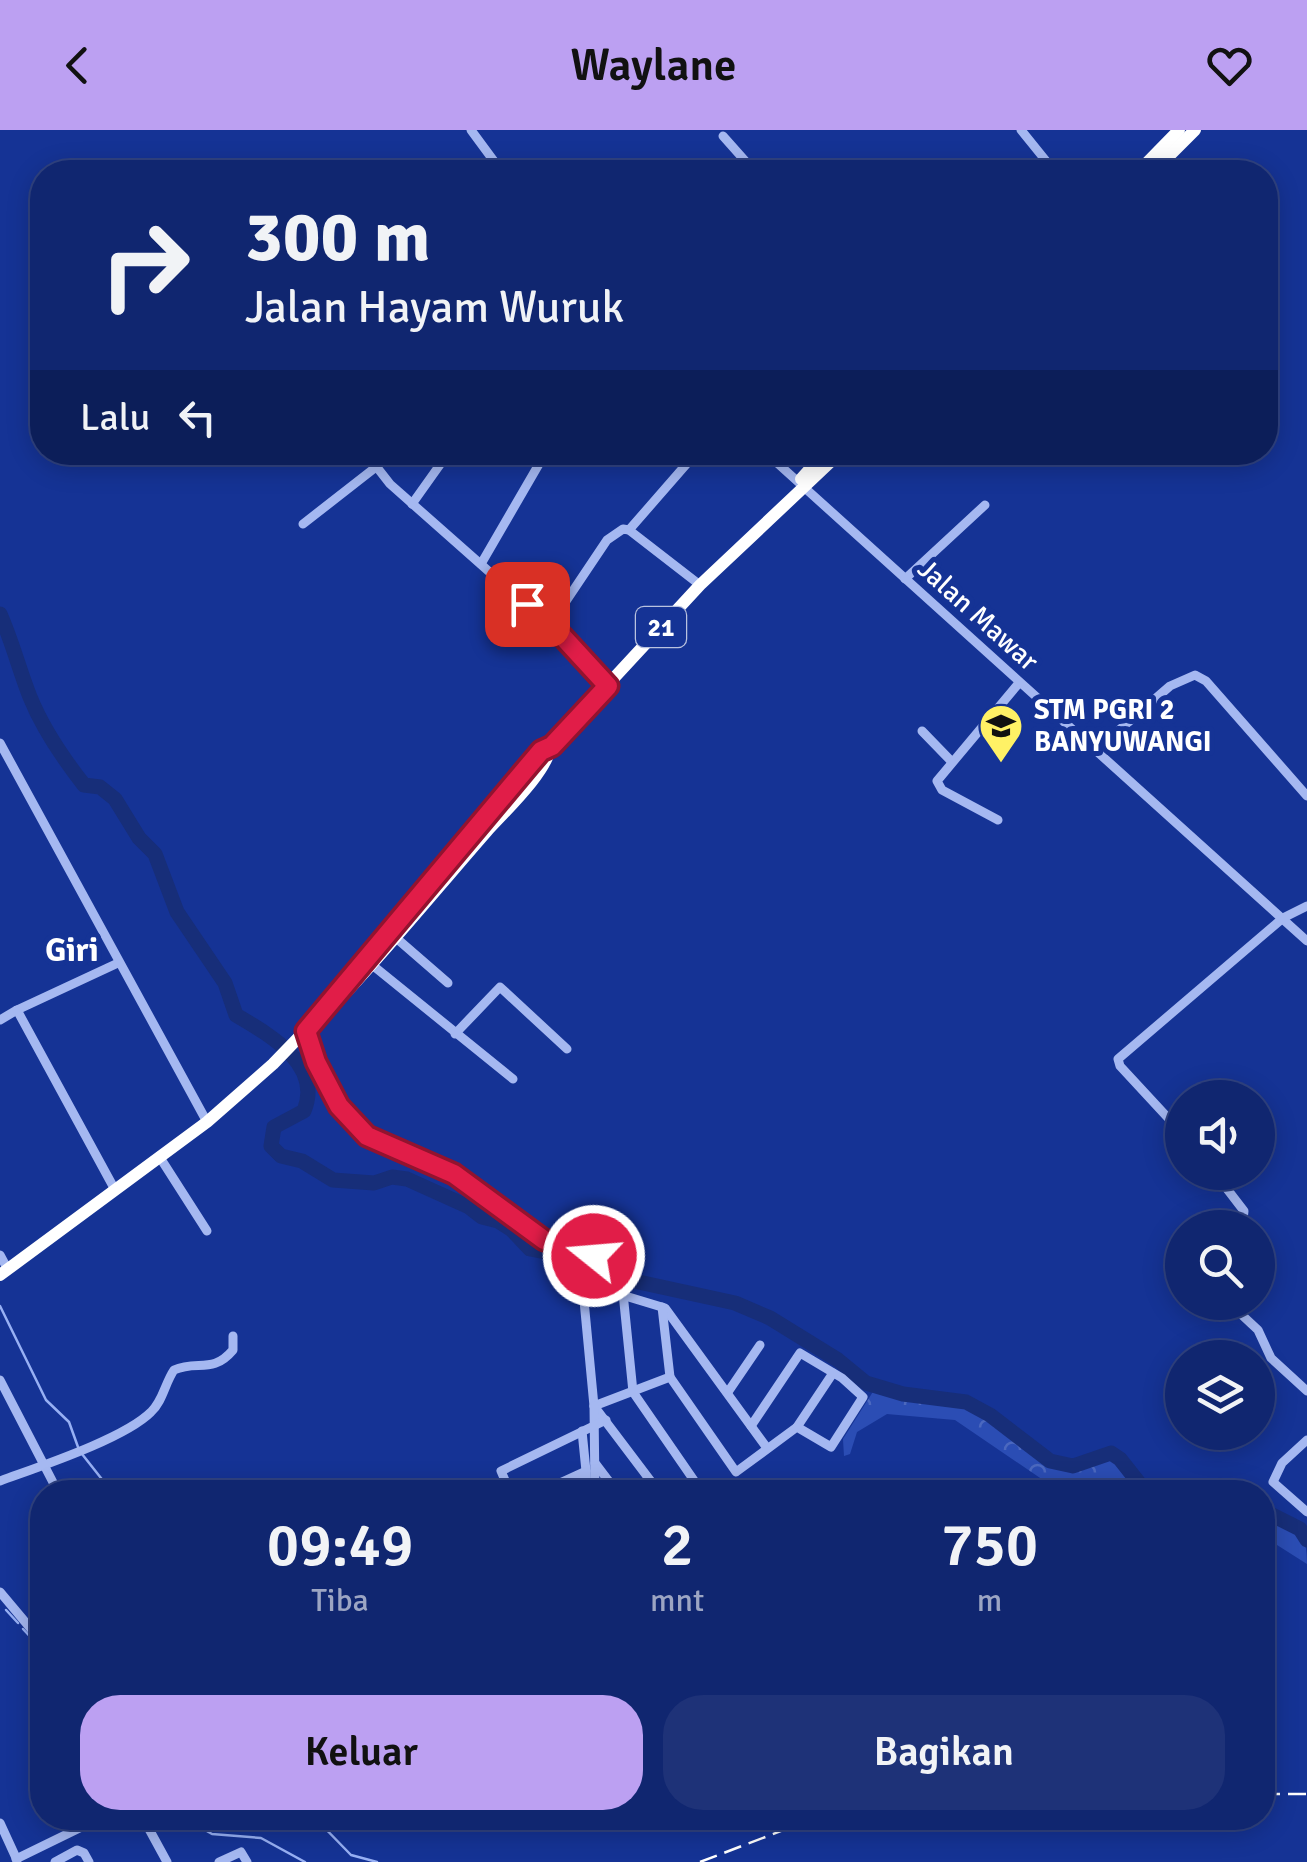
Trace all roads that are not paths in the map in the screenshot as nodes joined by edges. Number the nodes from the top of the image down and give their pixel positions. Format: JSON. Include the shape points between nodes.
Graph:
{"nodes":[{"id":1,"x":470,"y":130,"type":"edge"},
{"id":2,"x":1022,"y":130,"type":"edge"},
{"id":3,"x":1179,"y":130,"type":"edge"},
{"id":4,"x":1195,"y":130,"type":"edge"},
{"id":5,"x":723,"y":136,"type":"dead end"},
{"id":6,"x":493,"y":160,"type":"edge"},
{"id":7,"x":744,"y":160,"type":"edge"},
{"id":8,"x":1046,"y":160,"type":"edge"},
{"id":9,"x":1150,"y":160,"type":"edge"},
{"id":10,"x":1165,"y":160,"type":"edge"},
{"id":11,"x":374,"y":465,"type":"edge"},
{"id":12,"x":440,"y":465,"type":"edge"},
{"id":13,"x":538,"y":465,"type":"edge"},
{"id":14,"x":684,"y":465,"type":"edge"},
{"id":15,"x":779,"y":465,"type":"edge"},
{"id":16,"x":813,"y":465,"type":"edge"},
{"id":17,"x":824,"y":465,"type":"edge"},
{"id":18,"x":376,"y":468,"type":"junction"},
{"id":19,"x":800,"y":485,"type":"junction"},
{"id":20,"x":412,"y":504,"type":"junction"},
{"id":21,"x":985,"y":505,"type":"dead end"},
{"id":22,"x":303,"y":524,"type":"dead end"},
{"id":23,"x":621,"y":531,"type":"junction"},
{"id":24,"x":481,"y":564,"type":"junction"},
{"id":25,"x":906,"y":579,"type":"junction"},
{"id":26,"x":700,"y":585,"type":"junction"},
{"id":27,"x":550,"y":624,"type":"junction"},
{"id":28,"x":1019,"y":682,"type":"junction"},
{"id":29,"x":608,"y":686,"type":"junction"},
{"id":30,"x":922,"y":731,"type":"dead end"},
{"id":31,"x":0,"y":743,"type":"edge"},
{"id":32,"x":552,"y":746,"type":"junction"},
{"id":33,"x":1094,"y":750,"type":"junction"},
{"id":34,"x":952,"y":762,"type":"junction"},
{"id":35,"x":1307,"y":796,"type":"edge"},
{"id":36,"x":998,"y":820,"type":"dead end"},
{"id":37,"x":1307,"y":906,"type":"edge"},
{"id":38,"x":1282,"y":918,"type":"junction"},
{"id":39,"x":395,"y":937,"type":"junction"},
{"id":40,"x":1307,"y":940,"type":"edge"},
{"id":41,"x":118,"y":962,"type":"junction"},
{"id":42,"x":371,"y":964,"type":"junction"},
{"id":43,"x":448,"y":984,"type":"dead end"},
{"id":44,"x":329,"y":1006,"type":"junction"},
{"id":45,"x":17,"y":1010,"type":"junction"},
{"id":46,"x":2,"y":1014,"type":"edge"},
{"id":47,"x":302,"y":1034,"type":"junction"},
{"id":48,"x":455,"y":1034,"type":"junction"},
{"id":49,"x":567,"y":1049,"type":"dead end"},
{"id":50,"x":513,"y":1079,"type":"dead end"},
{"id":51,"x":1165,"y":1115,"type":"edge"},
{"id":52,"x":207,"y":1122,"type":"junction"},
{"id":53,"x":159,"y":1156,"type":"junction"},
{"id":54,"x":114,"y":1188,"type":"junction"},
{"id":55,"x":1228,"y":1190,"type":"edge"},
{"id":56,"x":1243,"y":1210,"type":"edge"},
{"id":57,"x":207,"y":1231,"type":"dead end"},
{"id":58,"x":0,"y":1255,"type":"edge"},
{"id":59,"x":4,"y":1272,"type":"edge"},
{"id":60,"x":589,"y":1280,"type":"junction"},
{"id":61,"x":622,"y":1293,"type":"junction"},
{"id":62,"x":662,"y":1307,"type":"junction"},
{"id":63,"x":1247,"y":1320,"type":"edge"},
{"id":64,"x":233,"y":1336,"type":"dead end"},
{"id":65,"x":760,"y":1345,"type":"dead end"},
{"id":66,"x":833,"y":1373,"type":"junction"},
{"id":67,"x":670,"y":1377,"type":"junction"},
{"id":68,"x":0,"y":1380,"type":"edge"},
{"id":69,"x":1307,"y":1390,"type":"edge"},
{"id":70,"x":633,"y":1392,"type":"junction"},
{"id":71,"x":728,"y":1392,"type":"junction"},
{"id":72,"x":594,"y":1406,"type":"junction"},
{"id":73,"x":606,"y":1420,"type":"junction"},
{"id":74,"x":592,"y":1426,"type":"junction"},
{"id":75,"x":751,"y":1426,"type":"junction"},
{"id":76,"x":797,"y":1427,"type":"junction"},
{"id":77,"x":582,"y":1432,"type":"junction"},
{"id":78,"x":1307,"y":1440,"type":"edge"},
{"id":79,"x":767,"y":1448,"type":"junction"},
{"id":80,"x":594,"y":1460,"type":"junction"},
{"id":81,"x":44,"y":1465,"type":"junction"},
{"id":82,"x":586,"y":1471,"type":"junction"},
{"id":83,"x":52,"y":1480,"type":"edge"},
{"id":84,"x":505,"y":1480,"type":"edge"},
{"id":85,"x":566,"y":1480,"type":"edge"},
{"id":86,"x":586,"y":1480,"type":"edge"},
{"id":87,"x":595,"y":1480,"type":"edge"},
{"id":88,"x":608,"y":1480,"type":"edge"},
{"id":89,"x":650,"y":1480,"type":"edge"},
{"id":90,"x":694,"y":1480,"type":"edge"},
{"id":91,"x":1273,"y":1480,"type":"edge"},
{"id":92,"x":0,"y":1481,"type":"edge"},
{"id":93,"x":1275,"y":1485,"type":"edge"},
{"id":94,"x":1307,"y":1512,"type":"edge"},
{"id":95,"x":0,"y":1592,"type":"edge"},
{"id":96,"x":4,"y":1606,"type":"edge"},
{"id":97,"x":30,"y":1631,"type":"edge"},
{"id":98,"x":0,"y":1823,"type":"edge"},
{"id":99,"x":76,"y":1830,"type":"edge"},
{"id":100,"x":150,"y":1830,"type":"edge"},
{"id":101,"x":17,"y":1860,"type":"edge"},
{"id":102,"x":55,"y":1862,"type":"edge"},
{"id":103,"x":89,"y":1862,"type":"edge"},
{"id":104,"x":167,"y":1862,"type":"edge"},
{"id":105,"x":219,"y":1862,"type":"edge"},
{"id":106,"x":247,"y":1862,"type":"edge"}],
"edges":[{"from":1,"to":6,"type":"street"},
{"from":2,"to":8,"type":"street"},
{"from":3,"to":9,"type":"highway"},
{"from":4,"to":10,"type":"highway"},
{"from":5,"to":7,"type":"street"},
{"from":11,"to":18,"type":"street"},
{"from":12,"to":20,"type":"street"},
{"from":13,"to":24,"type":"street"},
{"from":14,"to":23,"type":"street"},
{"from":15,"to":19,"type":"street","name":"Jalan Mawar"},
{"from":16,"to":19,"type":"highway","number":"21"},
{"from":17,"to":19,"type":"highway","number":"21"},
{"from":18,"to":20,"type":"street"},
{"from":18,"to":22,"type":"street"},
{"from":19,"to":25,"type":"street","name":"Jalan Mawar"},
{"from":19,"to":26,"type":"highway","number":"21"},
{"from":20,"to":24,"type":"street"},
{"from":21,"to":25,"type":"street"},
{"from":23,"to":26,"type":"street"},
{"from":23,"to":27,"type":"street"},
{"from":24,"to":27,"type":"street"},
{"from":25,"to":28,"type":"street","name":"Jalan Mawar"},
{"from":26,"to":29,"type":"highway","number":"21"},
{"from":27,"to":29,"type":"street"},
{"from":28,"to":33,"type":"street","name":"Jalan Mawar"},
{"from":28,"to":34,"type":"street"},
{"from":29,"to":32,"type":"highway","number":"21"},
{"from":30,"to":34,"type":"street"},
{"from":31,"to":41,"type":"street"},
{"from":32,"to":39,"type":"highway","number":"21","via":[[526,786]]},
{"from":32,"to":44,"type":"highway","number":"21","via":[[541,751]]},
{"from":33,"to":35,"type":"street","via":[[1170,686],[1195,675]]},
{"from":33,"to":38,"type":"street","name":"Jalan Mawar"},
{"from":34,"to":36,"type":"street","via":[[938,786]]},
{"from":37,"to":38,"type":"street"},
{"from":38,"to":40,"type":"street","name":"Jalan Mawar"},
{"from":38,"to":51,"type":"street","via":[[1118,1059]]},
{"from":39,"to":42,"type":"highway","number":"21"},
{"from":39,"to":43,"type":"street"},
{"from":41,"to":45,"type":"street"},
{"from":41,"to":52,"type":"street"},
{"from":42,"to":44,"type":"highway","number":"21"},
{"from":42,"to":48,"type":"street"},
{"from":44,"to":47,"type":"highway","number":"21"},
{"from":45,"to":46,"type":"street"},
{"from":45,"to":54,"type":"street"},
{"from":47,"to":52,"type":"highway","number":"21"},
{"from":47,"to":60,"type":"street","via":[[339,1106],[367,1136],[454,1174],[544,1240],[593,1255]]},
{"from":48,"to":49,"type":"street","via":[[500,987]]},
{"from":48,"to":50,"type":"street"},
{"from":52,"to":53,"type":"highway","number":"21"},
{"from":53,"to":54,"type":"highway","number":"21"},
{"from":53,"to":57,"type":"street"},
{"from":54,"to":59,"type":"highway","number":"21"},
{"from":55,"to":56,"type":"street"},
{"from":58,"to":59,"type":"street"},
{"from":60,"to":61,"type":"street"},
{"from":60,"to":72,"type":"street","via":[[583,1290]]},
{"from":61,"to":62,"type":"street"},
{"from":61,"to":70,"type":"street"},
{"from":62,"to":67,"type":"street"},
{"from":62,"to":71,"type":"street"},
{"from":63,"to":69,"type":"street","via":[[1271,1358]]},
{"from":64,"to":81,"type":"street","via":[[233,1350],[222,1361],[176,1368],[151,1412]]},
{"from":65,"to":71,"type":"street"},
{"from":66,"to":75,"type":"street","via":[[800,1354]]},
{"from":66,"to":76,"type":"street"},
{"from":66,"to":76,"type":"street","via":[[863,1397],[831,1447]]},
{"from":67,"to":70,"type":"street"},
{"from":67,"to":79,"type":"street","via":[[736,1472]]},
{"from":68,"to":81,"type":"street"},
{"from":70,"to":72,"type":"street"},
{"from":70,"to":90,"type":"street"},
{"from":71,"to":75,"type":"street"},
{"from":72,"to":73,"type":"street"},
{"from":72,"to":74,"type":"street"},
{"from":73,"to":74,"type":"street"},
{"from":73,"to":89,"type":"street"},
{"from":74,"to":77,"type":"street"},
{"from":74,"to":80,"type":"street"},
{"from":75,"to":79,"type":"street"},
{"from":76,"to":79,"type":"street"},
{"from":77,"to":82,"type":"street"},
{"from":77,"to":84,"type":"street","via":[[501,1471]]},
{"from":78,"to":91,"type":"street"},
{"from":80,"to":87,"type":"street"},
{"from":80,"to":88,"type":"street"},
{"from":81,"to":83,"type":"street"},
{"from":81,"to":92,"type":"street"},
{"from":82,"to":85,"type":"street"},
{"from":82,"to":86,"type":"street"},
{"from":93,"to":94,"type":"street"},
{"from":95,"to":96,"type":"street"},
{"from":96,"to":97,"type":"street"},
{"from":98,"to":101,"type":"street"},
{"from":99,"to":101,"type":"street"},
{"from":100,"to":104,"type":"street"},
{"from":102,"to":103,"type":"street","via":[[77,1850]]},
{"from":105,"to":106,"type":"street","via":[[240,1852]]}]}
